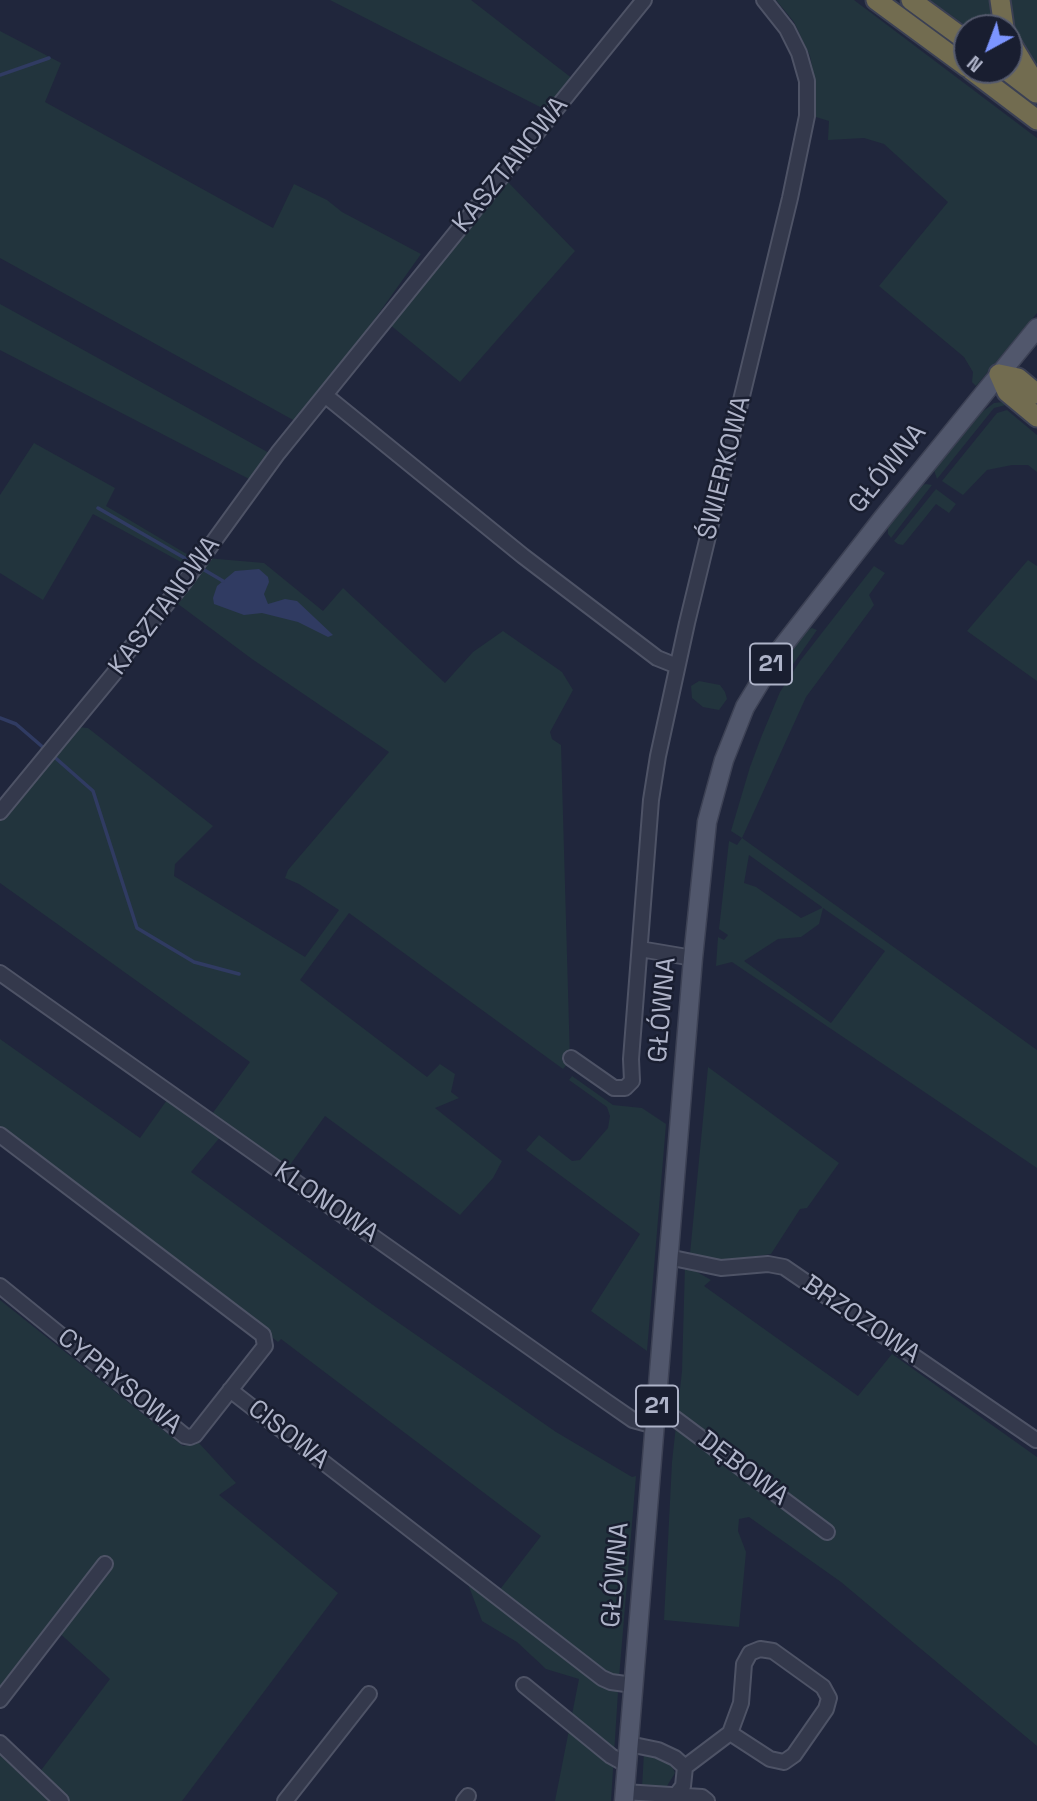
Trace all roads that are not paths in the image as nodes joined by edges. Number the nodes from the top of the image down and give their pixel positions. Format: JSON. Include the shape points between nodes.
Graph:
{"nodes":[{"id":1,"x":644,"y":0,"type":"edge"},
{"id":2,"x":764,"y":0,"type":"edge"},
{"id":3,"x":876,"y":0,"type":"edge"},
{"id":4,"x":911,"y":0,"type":"edge"},
{"id":5,"x":953,"y":31,"type":"edge"},
{"id":6,"x":953,"y":57,"type":"edge"},
{"id":7,"x":1023,"y":63,"type":"edge"},
{"id":8,"x":1023,"y":83,"type":"edge"},
{"id":9,"x":989,"y":84,"type":"edge"},
{"id":10,"x":1037,"y":86,"type":"edge"},
{"id":11,"x":1037,"y":94,"type":"edge"},
{"id":12,"x":1037,"y":120,"type":"edge"},
{"id":13,"x":1037,"y":328,"type":"edge"},
{"id":14,"x":999,"y":374,"type":"junction"},
{"id":15,"x":1037,"y":394,"type":"edge"},
{"id":16,"x":326,"y":396,"type":"junction"},
{"id":17,"x":1037,"y":417,"type":"edge"},
{"id":18,"x":677,"y":666,"type":"junction"},
{"id":19,"x":0,"y":812,"type":"edge"},
{"id":20,"x":640,"y":949,"type":"junction"},
{"id":21,"x":693,"y":958,"type":"junction"},
{"id":22,"x":0,"y":973,"type":"edge"},
{"id":23,"x":571,"y":1058,"type":"dead end"},
{"id":24,"x":0,"y":1135,"type":"edge"},
{"id":25,"x":668,"y":1257,"type":"junction"},
{"id":26,"x":0,"y":1286,"type":"edge"},
{"id":27,"x":230,"y":1390,"type":"junction"},
{"id":28,"x":656,"y":1418,"type":"junction"},
{"id":29,"x":1036,"y":1440,"type":"edge"},
{"id":30,"x":827,"y":1532,"type":"dead end"},
{"id":31,"x":105,"y":1564,"type":"dead end"},
{"id":32,"x":524,"y":1685,"type":"dead end"},
{"id":33,"x":633,"y":1685,"type":"junction"},
{"id":34,"x":369,"y":1694,"type":"dead end"},
{"id":35,"x":0,"y":1700,"type":"edge"},
{"id":36,"x":730,"y":1733,"type":"junction"},
{"id":37,"x":0,"y":1742,"type":"edge"},
{"id":38,"x":629,"y":1744,"type":"junction"},
{"id":39,"x":627,"y":1765,"type":"junction"},
{"id":40,"x":685,"y":1767,"type":"junction"},
{"id":41,"x":676,"y":1795,"type":"junction"},
{"id":42,"x":624,"y":1797,"type":"edge"},
{"id":43,"x":61,"y":1801,"type":"edge"},
{"id":44,"x":285,"y":1801,"type":"edge"},
{"id":45,"x":708,"y":1801,"type":"edge"}],
"edges":[{"from":1,"to":16,"type":"street","name":"KASZTANOWA"},
{"from":2,"to":18,"type":"street","name":"ŚWIERKOWA","via":[[799,53],[807,81],[807,116]]},
{"from":3,"to":6,"type":"highway"},
{"from":4,"to":5,"type":"highway"},
{"from":7,"to":10,"type":"highway"},
{"from":8,"to":11,"type":"highway"},
{"from":9,"to":12,"type":"highway"},
{"from":13,"to":14,"type":"main road","name":"GŁÓWNA","number":"21"},
{"from":14,"to":15,"type":"highway","via":[[1018,379]]},
{"from":14,"to":17,"type":"highway","via":[[1007,392]]},
{"from":14,"to":21,"type":"main road","name":"GŁÓWNA","number":"21","via":[[810,608],[745,707],[707,822]]},
{"from":16,"to":18,"type":"street","via":[[523,556],[657,659]]},
{"from":16,"to":19,"type":"street","name":"KASZTANOWA","via":[[278,453],[116,671]]},
{"from":18,"to":20,"type":"street","name":"ŚWIERKOWA","via":[[651,800]]},
{"from":20,"to":21,"type":"street"},
{"from":20,"to":23,"type":"street","name":"ŚWIERKOWA","via":[[632,1081],[625,1088],[614,1088]]},
{"from":21,"to":25,"type":"main road","name":"GŁÓWNA","number":"21"},
{"from":22,"to":28,"type":"street","name":"KLONOWA","via":[[633,1420]]},
{"from":24,"to":27,"type":"street","name":"CISOWA","via":[[263,1335],[264,1346]]},
{"from":25,"to":28,"type":"main road","name":"GŁÓWNA","number":"21"},
{"from":25,"to":29,"type":"street","name":"BRZOZOWA","via":[[721,1268],[784,1267]]},
{"from":26,"to":27,"type":"street","name":"CYPRYSOWA","via":[[185,1436],[195,1435]]},
{"from":27,"to":33,"type":"street","name":"CISOWA","via":[[602,1678]]},
{"from":28,"to":30,"type":"street","name":"DĘBOWA","via":[[669,1413]]},
{"from":28,"to":33,"type":"main road","name":"GŁÓWNA","number":"21"},
{"from":31,"to":35,"type":"street"},
{"from":32,"to":39,"type":"street"},
{"from":33,"to":38,"type":"main road","name":"GŁÓWNA","number":"21"},
{"from":34,"to":44,"type":"street"},
{"from":36,"to":36,"type":"street","via":[[741,1703],[744,1664],[750,1653],[760,1649],[773,1651],[823,1687],[829,1698],[794,1755],[784,1762],[770,1759]]},
{"from":36,"to":40,"type":"street"},
{"from":37,"to":43,"type":"street"},
{"from":38,"to":39,"type":"main road","name":"GŁÓWNA","number":"21"},
{"from":38,"to":40,"type":"street","via":[[658,1750]]},
{"from":39,"to":42,"type":"main road","name":"GŁÓWNA","number":"21"},
{"from":40,"to":41,"type":"street","via":[[683,1786]]},
{"from":41,"to":42,"type":"street"},
{"from":41,"to":45,"type":"street"}]}
